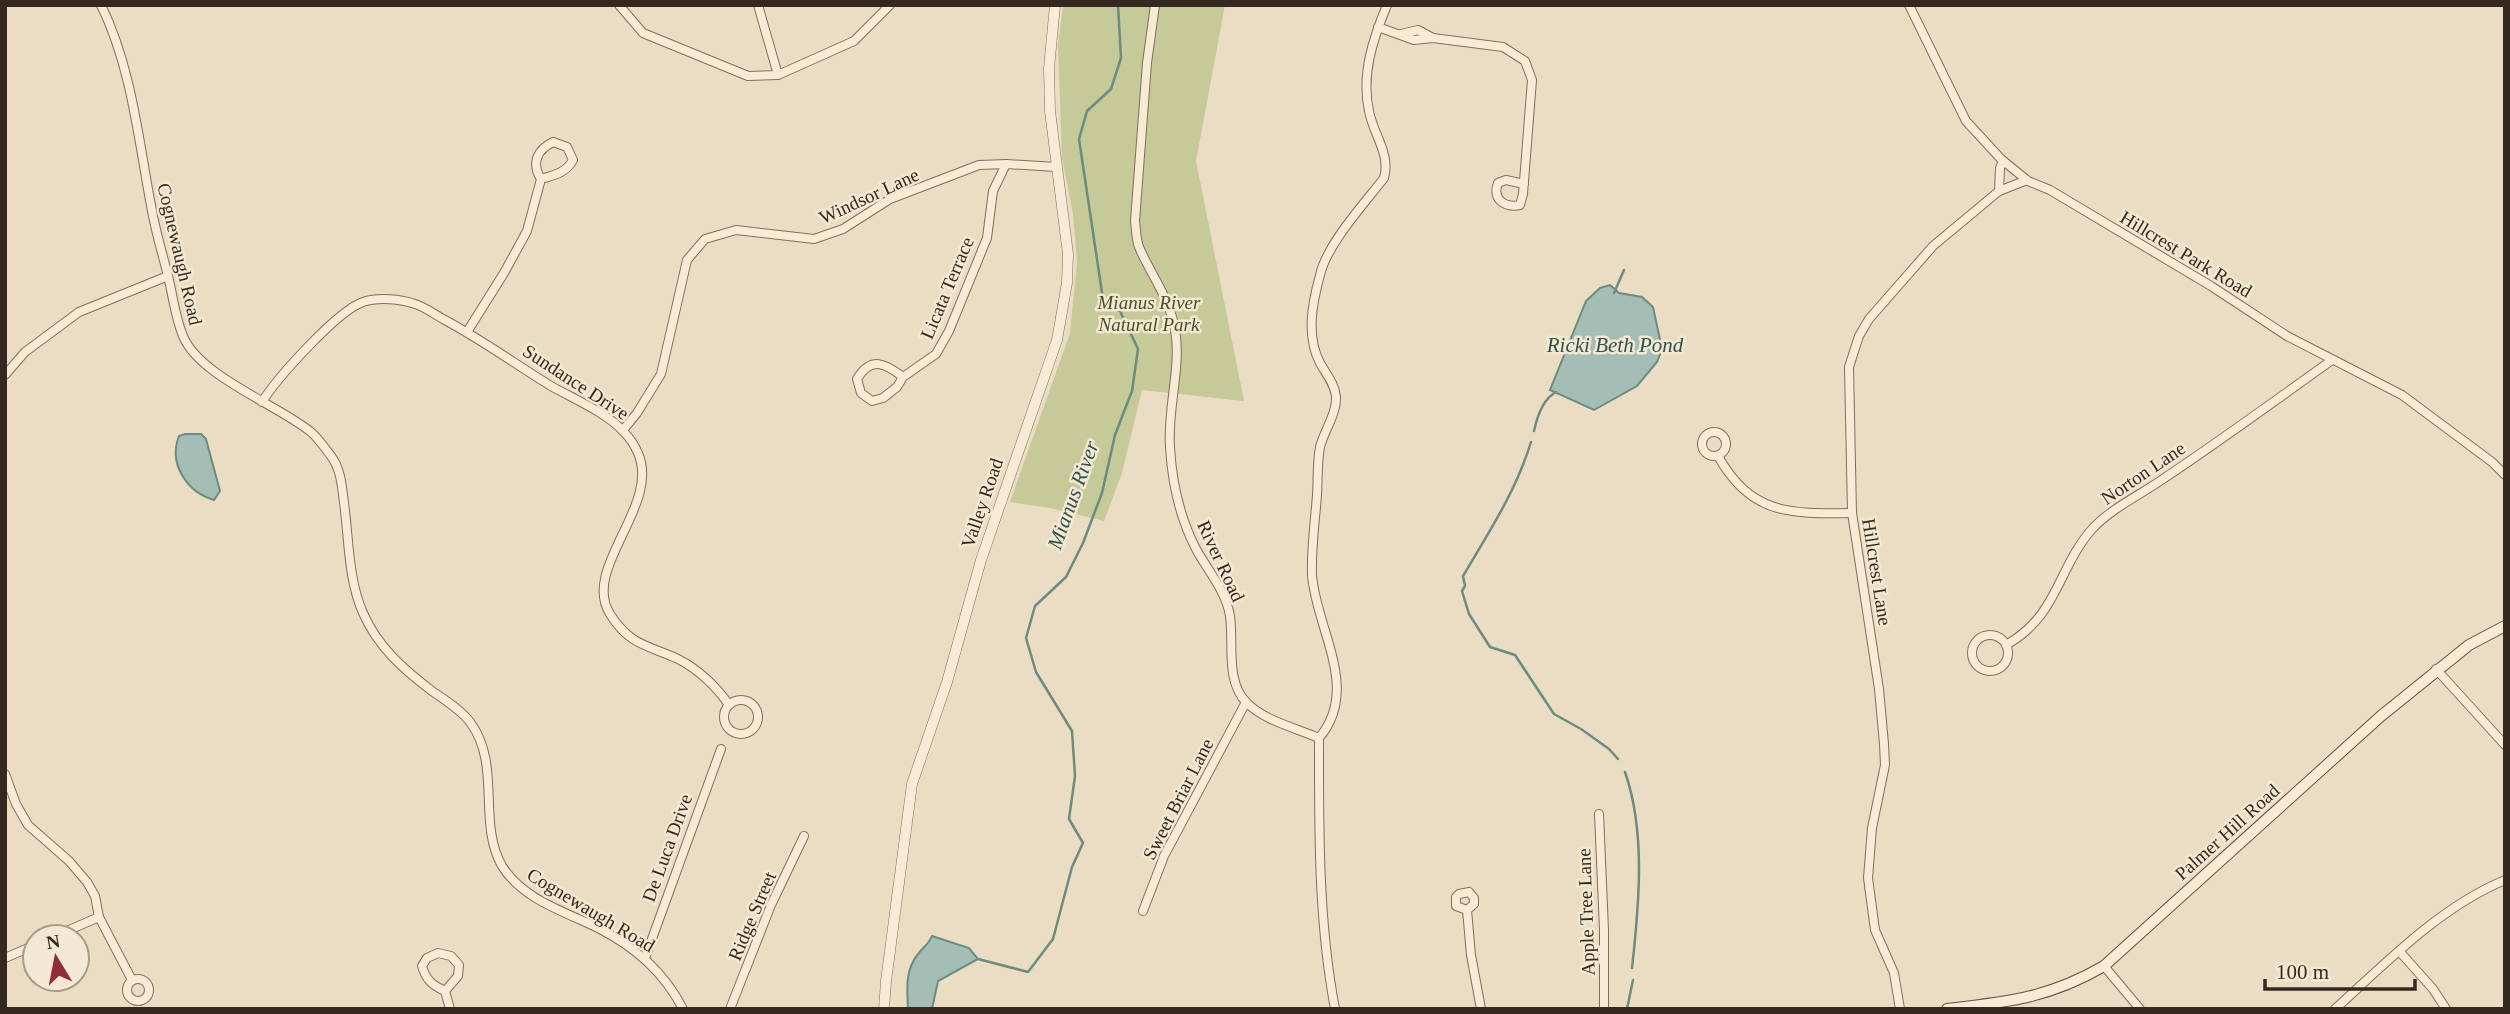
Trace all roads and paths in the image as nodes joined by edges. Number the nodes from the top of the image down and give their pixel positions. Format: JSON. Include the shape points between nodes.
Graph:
{"nodes":[{"id":1,"x":101,"y":5,"type":"edge"},
{"id":2,"x":619,"y":5,"type":"edge"},
{"id":3,"x":758,"y":5,"type":"edge"},
{"id":4,"x":890,"y":5,"type":"edge"},
{"id":5,"x":1055,"y":5,"type":"edge"},
{"id":6,"x":1155,"y":5,"type":"edge"},
{"id":7,"x":1387,"y":5,"type":"edge"},
{"id":8,"x":1909,"y":5,"type":"edge"},
{"id":9,"x":1378,"y":27,"type":"junction"},
{"id":10,"x":778,"y":75,"type":"junction"},
{"id":11,"x":2003,"y":161,"type":"junction"},
{"id":12,"x":1006,"y":164,"type":"junction"},
{"id":13,"x":1056,"y":167,"type":"junction"},
{"id":14,"x":541,"y":179,"type":"junction"},
{"id":15,"x":2027,"y":180,"type":"junction"},
{"id":16,"x":1524,"y":184,"type":"dead end"},
{"id":17,"x":1999,"y":191,"type":"junction"},
{"id":18,"x":168,"y":276,"type":"junction"},
{"id":19,"x":467,"y":331,"type":"junction"},
{"id":20,"x":2332,"y":360,"type":"junction"},
{"id":21,"x":5,"y":375,"type":"edge"},
{"id":22,"x":902,"y":377,"type":"junction"},
{"id":23,"x":262,"y":402,"type":"junction"},
{"id":24,"x":623,"y":430,"type":"junction"},
{"id":25,"x":1718,"y":456,"type":"dead end"},
{"id":26,"x":2505,"y":475,"type":"edge"},
{"id":27,"x":1852,"y":513,"type":"junction"},
{"id":28,"x":2505,"y":625,"type":"edge"},
{"id":29,"x":2006,"y":645,"type":"junction"},
{"id":30,"x":2435,"y":669,"type":"junction"},
{"id":31,"x":1246,"y":702,"type":"junction"},
{"id":32,"x":729,"y":705,"type":"junction"},
{"id":33,"x":1319,"y":738,"type":"junction"},
{"id":34,"x":2505,"y":745,"type":"edge"},
{"id":35,"x":721,"y":749,"type":"dead end"},
{"id":36,"x":5,"y":774,"type":"edge"},
{"id":37,"x":1599,"y":814,"type":"dead end"},
{"id":38,"x":804,"y":836,"type":"dead end"},
{"id":39,"x":2505,"y":880,"type":"edge"},
{"id":40,"x":1467,"y":911,"type":"dead end"},
{"id":41,"x":1143,"y":912,"type":"dead end"},
{"id":42,"x":99,"y":917,"type":"junction"},
{"id":43,"x":85,"y":923,"type":"edge"},
{"id":44,"x":2400,"y":952,"type":"junction"},
{"id":45,"x":645,"y":958,"type":"junction"},
{"id":46,"x":2104,"y":966,"type":"junction"},
{"id":47,"x":132,"y":980,"type":"dead end"},
{"id":48,"x":445,"y":991,"type":"junction"},
{"id":49,"x":1954,"y":1008,"type":"edge"},
{"id":50,"x":450,"y":1009,"type":"edge"},
{"id":51,"x":683,"y":1009,"type":"edge"},
{"id":52,"x":730,"y":1009,"type":"edge"},
{"id":53,"x":884,"y":1009,"type":"edge"},
{"id":54,"x":1335,"y":1009,"type":"edge"},
{"id":55,"x":1481,"y":1009,"type":"edge"},
{"id":56,"x":1605,"y":1009,"type":"edge"},
{"id":57,"x":1900,"y":1009,"type":"edge"},
{"id":58,"x":2140,"y":1009,"type":"edge"},
{"id":59,"x":2335,"y":1009,"type":"edge"},
{"id":60,"x":2446,"y":1009,"type":"edge"}],
"edges":[{"from":1,"to":18,"type":"street","name":"Cognewaugh Road","via":[[129,91]]},
{"from":2,"to":10,"type":"street","via":[[643,33],[748,76]]},
{"from":3,"to":10,"type":"street"},
{"from":4,"to":10,"type":"street","via":[[854,41]]},
{"from":5,"to":13,"type":"street","name":"Valley Road","via":[[1049,68]]},
{"from":6,"to":31,"type":"street","name":"River Road","via":[[1135,220],[1138,245],[1167,300],[1174,325],[1177,348],[1168,424],[1173,479],[1188,533],[1225,599],[1233,672]]},
{"from":7,"to":9,"type":"street"},
{"from":8,"to":11,"type":"street","name":"Hillcrest Park Road","via":[[1966,121]]},
{"from":9,"to":16,"type":"street","via":[[1414,40],[1503,47],[1525,61],[1532,80]]},
{"from":9,"to":33,"type":"street","via":[[1368,62],[1367,97],[1388,165],[1384,178],[1325,258],[1311,329],[1314,350],[1333,385],[1336,402],[1320,446],[1312,556],[1312,578],[1336,681],[1334,712]]},
{"from":11,"to":15,"type":"street","name":"Hillcrest Park Road"},
{"from":11,"to":17,"type":"street"},
{"from":12,"to":13,"type":"street"},
{"from":12,"to":22,"type":"street","name":"Licata Terrace","via":[[993,191],[987,238],[948,331],[936,354]]},
{"from":12,"to":24,"type":"street","name":"Windsor Lane","via":[[979,165],[890,199],[843,229],[814,239],[736,230],[705,239],[687,260],[661,374]]},
{"from":13,"to":53,"type":"street","name":"Valley Road","via":[[1068,254],[1063,311],[912,784]]},
{"from":14,"to":14,"type":"street","via":[[536,172],[538,153],[553,142],[568,147],[573,160],[570,166]]},
{"from":14,"to":19,"type":"street","via":[[527,230]]},
{"from":15,"to":17,"type":"street","name":"Hillcrest Lane"},
{"from":15,"to":20,"type":"street","name":"Hillcrest Park Road"},
{"from":17,"to":27,"type":"street","name":"Hillcrest Lane","via":[[1933,246],[1859,336],[1849,367]]},
{"from":18,"to":21,"type":"street","via":[[79,312],[25,352]]},
{"from":18,"to":23,"type":"street","name":"Cognewaugh Road","via":[[184,340],[225,378]]},
{"from":19,"to":23,"type":"street","name":"Sundance Drive","via":[[415,304],[380,299],[361,302],[307,348]]},
{"from":19,"to":24,"type":"street","name":"Sundance Drive"},
{"from":20,"to":26,"type":"street","name":"Hillcrest Park Road","via":[[2402,395]]},
{"from":20,"to":29,"type":"street","name":"Norton Lane","via":[[2094,527],[2039,620]]},
{"from":22,"to":22,"type":"street","name":"Licata Terrace","via":[[897,387],[872,401],[861,393],[857,379],[863,369],[876,364],[887,365]]},
{"from":23,"to":45,"type":"street","name":"Cognewaugh Road","via":[[311,432],[333,459],[342,484],[351,568],[363,613],[386,651],[470,721],[485,755],[495,852],[512,880]]},
{"from":24,"to":32,"type":"street","name":"Sundance Drive","via":[[638,454],[642,481],[635,508],[608,563],[607,607],[636,643],[694,668]]},
{"from":25,"to":27,"type":"street","via":[[1746,493],[1778,509]]},
{"from":27,"to":57,"type":"street","name":"Hillcrest Lane","via":[[1879,689],[1885,765],[1868,855],[1870,904],[1894,974]]},
{"from":28,"to":30,"type":"main road","name":"Palmer Hill Road"},
{"from":29,"to":29,"type":"street","name":"Norton Lane","via":[[2007,657],[1997,669],[1984,670],[1975,662],[1973,649],[1982,637],[1997,637]]},
{"from":30,"to":34,"type":"street"},
{"from":30,"to":46,"type":"main road","name":"Palmer Hill Road"},
{"from":31,"to":33,"type":"street","via":[[1264,715]]},
{"from":31,"to":41,"type":"street","name":"Sweet Briar Lane","via":[[1164,856]]},
{"from":32,"to":32,"type":"street","name":"Sundance Drive","via":[[724,720],[730,730],[742,734],[756,727],[759,715],[752,704],[740,700]]},
{"from":33,"to":54,"type":"street","via":[[1319,877]]},
{"from":35,"to":45,"type":"street","name":"De Luca Drive"},
{"from":36,"to":42,"type":"street","via":[[28,825],[87,882]]},
{"from":37,"to":56,"type":"street","name":"Apple Tree Lane"},
{"from":38,"to":52,"type":"street","name":"Ridge Street"},
{"from":39,"to":44,"type":"street","via":[[2460,903]]},
{"from":40,"to":55,"type":"street"},
{"from":42,"to":43,"type":"street"},
{"from":42,"to":47,"type":"street"},
{"from":44,"to":59,"type":"street"},
{"from":44,"to":60,"type":"street"},
{"from":45,"to":51,"type":"street","name":"Cognewaugh Road","via":[[668,983]]},
{"from":46,"to":49,"type":"main road","name":"Palmer Hill Road","via":[[2040,995]]},
{"from":46,"to":58,"type":"street"},
{"from":48,"to":48,"type":"street","via":[[426,978],[422,966],[438,953],[451,956],[459,965],[458,976]]},
{"from":48,"to":50,"type":"street"}]}
